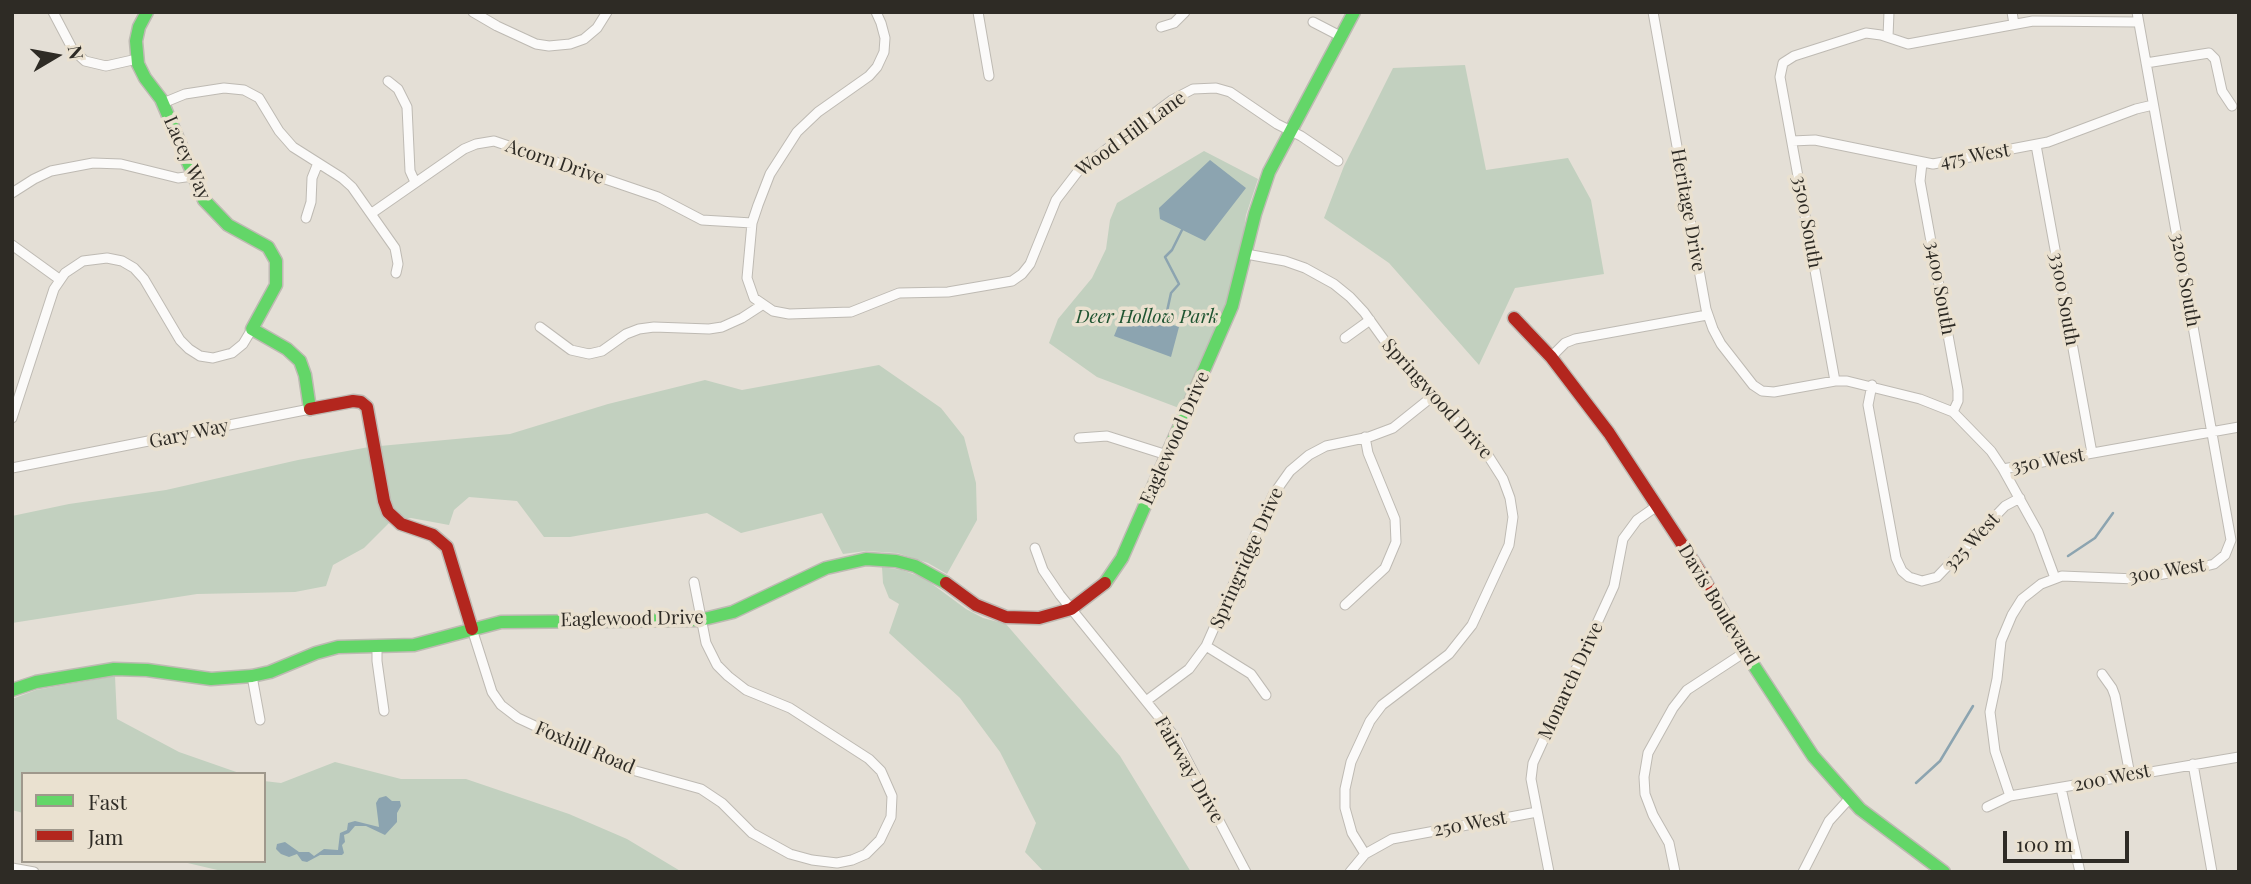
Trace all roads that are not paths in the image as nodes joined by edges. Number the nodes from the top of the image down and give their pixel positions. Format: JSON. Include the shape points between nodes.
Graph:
{"nodes":[{"id":1,"x":54,"y":12,"type":"edge"},
{"id":2,"x":147,"y":12,"type":"edge"},
{"id":3,"x":473,"y":12,"type":"edge"},
{"id":4,"x":607,"y":12,"type":"edge"},
{"id":5,"x":876,"y":12,"type":"edge"},
{"id":6,"x":978,"y":12,"type":"edge"},
{"id":7,"x":1185,"y":12,"type":"edge"},
{"id":8,"x":1354,"y":12,"type":"edge"},
{"id":9,"x":1653,"y":12,"type":"edge"},
{"id":10,"x":1889,"y":12,"type":"edge"},
{"id":11,"x":2012,"y":12,"type":"edge"},
{"id":12,"x":2138,"y":17,"type":"edge"},
{"id":13,"x":1313,"y":22,"type":"dead end"},
{"id":14,"x":2014,"y":24,"type":"junction"},
{"id":15,"x":1161,"y":27,"type":"dead end"},
{"id":16,"x":1342,"y":37,"type":"junction"},
{"id":17,"x":1888,"y":37,"type":"junction"},
{"id":18,"x":137,"y":59,"type":"junction"},
{"id":19,"x":2146,"y":63,"type":"junction"},
{"id":20,"x":989,"y":76,"type":"dead end"},
{"id":21,"x":388,"y":81,"type":"dead end"},
{"id":22,"x":163,"y":103,"type":"junction"},
{"id":23,"x":2153,"y":105,"type":"junction"},
{"id":24,"x":2232,"y":106,"type":"dead end"},
{"id":25,"x":1290,"y":130,"type":"junction"},
{"id":26,"x":1792,"y":141,"type":"junction"},
{"id":27,"x":2036,"y":145,"type":"junction"},
{"id":28,"x":1338,"y":161,"type":"dead end"},
{"id":29,"x":318,"y":163,"type":"junction"},
{"id":30,"x":1922,"y":163,"type":"junction"},
{"id":31,"x":193,"y":176,"type":"junction"},
{"id":32,"x":415,"y":182,"type":"junction"},
{"id":33,"x":12,"y":193,"type":"edge"},
{"id":34,"x":372,"y":213,"type":"junction"},
{"id":35,"x":306,"y":218,"type":"dead end"},
{"id":36,"x":752,"y":223,"type":"junction"},
{"id":37,"x":12,"y":245,"type":"edge"},
{"id":38,"x":1246,"y":254,"type":"junction"},
{"id":39,"x":396,"y":273,"type":"dead end"},
{"id":40,"x":59,"y":279,"type":"junction"},
{"id":41,"x":762,"y":305,"type":"junction"},
{"id":42,"x":1707,"y":314,"type":"junction"},
{"id":43,"x":1514,"y":318,"type":"dead end"},
{"id":44,"x":1370,"y":320,"type":"junction"},
{"id":45,"x":540,"y":327,"type":"dead end"},
{"id":46,"x":252,"y":329,"type":"junction"},
{"id":47,"x":1345,"y":338,"type":"dead end"},
{"id":48,"x":1551,"y":357,"type":"junction"},
{"id":49,"x":1835,"y":380,"type":"junction"},
{"id":50,"x":1872,"y":385,"type":"junction"},
{"id":51,"x":1762,"y":391,"type":"joint"},
{"id":52,"x":1433,"y":396,"type":"junction"},
{"id":53,"x":364,"y":404,"type":"joint"},
{"id":54,"x":310,"y":409,"type":"junction"},
{"id":55,"x":1953,"y":412,"type":"junction"},
{"id":56,"x":12,"y":418,"type":"edge"},
{"id":57,"x":2239,"y":427,"type":"edge"},
{"id":58,"x":2212,"y":432,"type":"junction"},
{"id":59,"x":1365,"y":437,"type":"junction"},
{"id":60,"x":1079,"y":438,"type":"dead end"},
{"id":61,"x":2092,"y":453,"type":"junction"},
{"id":62,"x":1167,"y":455,"type":"junction"},
{"id":63,"x":12,"y":468,"type":"edge"},
{"id":64,"x":2003,"y":469,"type":"junction"},
{"id":65,"x":2020,"y":498,"type":"junction"},
{"id":66,"x":1657,"y":506,"type":"junction"},
{"id":67,"x":1035,"y":548,"type":"dead end"},
{"id":68,"x":2229,"y":548,"type":"joint"},
{"id":69,"x":2055,"y":578,"type":"junction"},
{"id":70,"x":694,"y":582,"type":"dead end"},
{"id":71,"x":1345,"y":605,"type":"dead end"},
{"id":72,"x":1071,"y":609,"type":"junction"},
{"id":73,"x":700,"y":620,"type":"junction"},
{"id":74,"x":472,"y":629,"type":"junction"},
{"id":75,"x":377,"y":645,"type":"junction"},
{"id":76,"x":1206,"y":646,"type":"junction"},
{"id":77,"x":1745,"y":652,"type":"junction"},
{"id":78,"x":2102,"y":674,"type":"dead end"},
{"id":79,"x":252,"y":676,"type":"junction"},
{"id":80,"x":12,"y":690,"type":"edge"},
{"id":81,"x":1266,"y":695,"type":"dead end"},
{"id":82,"x":1146,"y":701,"type":"junction"},
{"id":83,"x":384,"y":711,"type":"dead end"},
{"id":84,"x":260,"y":720,"type":"dead end"},
{"id":85,"x":2239,"y":757,"type":"edge"},
{"id":86,"x":2193,"y":764,"type":"junction"},
{"id":87,"x":2130,"y":775,"type":"junction"},
{"id":88,"x":2061,"y":788,"type":"junction"},
{"id":89,"x":2010,"y":796,"type":"junction"},
{"id":90,"x":1849,"y":799,"type":"junction"},
{"id":91,"x":1987,"y":807,"type":"dead end"},
{"id":92,"x":1538,"y":812,"type":"junction"},
{"id":93,"x":1365,"y":854,"type":"junction"},
{"id":94,"x":846,"y":867,"type":"edge"},
{"id":95,"x":12,"y":868,"type":"edge"},
{"id":96,"x":34,"y":872,"type":"edge"},
{"id":97,"x":1246,"y":872,"type":"edge"},
{"id":98,"x":1350,"y":872,"type":"edge"},
{"id":99,"x":1549,"y":872,"type":"edge"},
{"id":100,"x":1675,"y":872,"type":"edge"},
{"id":101,"x":1803,"y":872,"type":"edge"},
{"id":102,"x":1944,"y":872,"type":"edge"},
{"id":103,"x":2080,"y":872,"type":"edge"},
{"id":104,"x":2212,"y":872,"type":"edge"}],
"edges":[{"from":1,"to":18,"type":"street","via":[[73,50],[85,61],[106,66]]},
{"from":2,"to":18,"type":"main road","via":[[137,34]]},
{"from":3,"to":4,"type":"street","via":[[549,46],[584,39]]},
{"from":5,"to":36,"type":"street","via":[[885,44],[877,66],[818,112],[789,142],[770,174]]},
{"from":6,"to":20,"type":"street"},
{"from":7,"to":15,"type":"street"},
{"from":8,"to":16,"type":"main road","name":"Eaglewood Drive"},
{"from":9,"to":42,"type":"street","name":"Heritage Drive"},
{"from":10,"to":17,"type":"street"},
{"from":11,"to":14,"type":"street"},
{"from":12,"to":14,"type":"street"},
{"from":12,"to":19,"type":"street","name":"3200 South"},
{"from":13,"to":16,"type":"street"},
{"from":14,"to":17,"type":"street","via":[[1908,44]]},
{"from":16,"to":25,"type":"main road","name":"Eaglewood Drive"},
{"from":17,"to":26,"type":"street","name":"3500 South","via":[[1858,34],[1783,63],[1780,77]]},
{"from":18,"to":22,"type":"main road","name":"Lacey Way"},
{"from":19,"to":23,"type":"street","name":"3200 South"},
{"from":19,"to":24,"type":"street","via":[[2211,54],[2222,91]]},
{"from":21,"to":32,"type":"street","via":[[407,107],[410,171]]},
{"from":22,"to":29,"type":"street","via":[[185,94],[244,90],[262,102],[293,147]]},
{"from":22,"to":31,"type":"main road","name":"Lacey Way"},
{"from":23,"to":27,"type":"street","name":"475 West"},
{"from":23,"to":58,"type":"street","name":"3200 South"},
{"from":25,"to":28,"type":"street","name":"Wood Hill Lane"},
{"from":25,"to":38,"type":"main road","name":"Eaglewood Drive","via":[[1261,191]]},
{"from":25,"to":41,"type":"street","name":"Wood Hill Lane","via":[[1223,90],[1186,92],[1079,170],[1056,200],[1030,264],[1012,281],[948,292],[899,293],[851,312],[782,313]]},
{"from":26,"to":30,"type":"street","name":"475 West","via":[[1815,140]]},
{"from":26,"to":49,"type":"street","name":"3500 South"},
{"from":27,"to":30,"type":"street","name":"475 West"},
{"from":27,"to":61,"type":"street","name":"3300 South"},
{"from":29,"to":34,"type":"street","via":[[348,182]]},
{"from":29,"to":35,"type":"street"},
{"from":30,"to":55,"type":"street","name":"3400 South","via":[[1920,181],[1957,384]]},
{"from":31,"to":33,"type":"street","via":[[178,178],[121,164],[93,163],[51,172]]},
{"from":31,"to":46,"type":"main road","name":"Lacey Way","via":[[216,216],[260,240],[274,256],[276,285]]},
{"from":32,"to":34,"type":"street","name":"Acorn Drive"},
{"from":32,"to":36,"type":"street","name":"Acorn Drive","via":[[464,149],[494,141],[658,197],[702,220]]},
{"from":34,"to":39,"type":"street","via":[[395,248]]},
{"from":36,"to":41,"type":"street","via":[[747,278],[750,291]]},
{"from":37,"to":40,"type":"street"},
{"from":38,"to":44,"type":"street","name":"Springwood Drive","via":[[1285,261],[1315,273],[1343,291]]},
{"from":38,"to":62,"type":"main road","name":"Eaglewood Drive","via":[[1232,306]]},
{"from":40,"to":46,"type":"street","name":"Lacey Way","via":[[91,259],[128,264],[144,279],[180,340],[207,357],[232,353]]},
{"from":40,"to":56,"type":"street"},
{"from":41,"to":45,"type":"street","via":[[715,328],[639,329],[589,354],[566,348]]},
{"from":42,"to":48,"type":"street","via":[[1575,339]]},
{"from":42,"to":51,"type":"street","name":"Heritage Drive","via":[[1721,344]]},
{"from":43,"to":48,"type":"main road","name":"Davis Boulevard"},
{"from":44,"to":47,"type":"street"},
{"from":44,"to":52,"type":"street","name":"Springwood Drive"},
{"from":46,"to":54,"type":"main road","via":[[297,358],[304,371]]},
{"from":48,"to":66,"type":"main road","name":"Davis Boulevard"},
{"from":49,"to":50,"type":"street","name":"350 West"},
{"from":49,"to":51,"type":"street","name":"350 West"},
{"from":50,"to":55,"type":"street","name":"350 West"},
{"from":50,"to":65,"type":"street","name":"325 West","via":[[1868,405],[1896,558],[1905,575],[1922,581],[1941,575],[2005,506]]},
{"from":52,"to":59,"type":"street","name":"Springridge Drive","via":[[1393,428]]},
{"from":52,"to":93,"type":"street","name":"Springwood Drive","via":[[1499,470],[1510,498],[1511,536],[1465,635],[1439,662],[1382,705],[1351,762],[1345,808],[1352,833]]},
{"from":53,"to":54,"type":"main road","name":"Gary Way","via":[[353,401]]},
{"from":53,"to":74,"type":"main road","name":"Foxhill Road","via":[[388,512],[401,524],[433,534],[447,547]]},
{"from":54,"to":63,"type":"street","name":"Gary Way"},
{"from":55,"to":64,"type":"street","name":"350 West"},
{"from":57,"to":58,"type":"street","name":"350 West"},
{"from":58,"to":61,"type":"street","name":"350 West"},
{"from":58,"to":68,"type":"street","name":"3200 South"},
{"from":59,"to":71,"type":"street","via":[[1395,519],[1396,542],[1385,568]]},
{"from":59,"to":76,"type":"street","name":"Springridge Drive","via":[[1317,450],[1281,482]]},
{"from":60,"to":62,"type":"street","via":[[1107,436]]},
{"from":61,"to":64,"type":"street","name":"350 West"},
{"from":62,"to":72,"type":"main road","name":"Eaglewood Drive","via":[[1117,568],[1096,593]]},
{"from":64,"to":65,"type":"street"},
{"from":65,"to":69,"type":"street"},
{"from":66,"to":77,"type":"main road","name":"Davis Boulevard"},
{"from":66,"to":92,"type":"street","name":"Monarch Drive","via":[[1637,520],[1623,539],[1614,586],[1535,758],[1531,779]]},
{"from":67,"to":72,"type":"street","name":"Fairway Drive","via":[[1043,570]]},
{"from":68,"to":69,"type":"street","name":"300 West","via":[[2210,565],[2140,579]]},
{"from":69,"to":89,"type":"street","via":[[2022,599],[1998,649],[1990,724]]},
{"from":70,"to":73,"type":"street","name":"Foxhill Road"},
{"from":72,"to":73,"type":"main road","name":"Eaglewood Drive","via":[[1040,618],[1006,617],[976,605],[924,570],[896,561],[866,559],[826,568],[733,612]]},
{"from":72,"to":82,"type":"street","name":"Fairway Drive"},
{"from":73,"to":74,"type":"main road","name":"Eaglewood Drive","via":[[524,621]]},
{"from":73,"to":94,"type":"street","name":"Foxhill Road","via":[[713,657],[733,681],[790,708],[881,771],[892,796],[889,825],[871,849]]},
{"from":74,"to":75,"type":"main road","name":"Eaglewood Drive","via":[[414,645]]},
{"from":74,"to":94,"type":"street","name":"Foxhill Road","via":[[489,686],[512,715],[625,768],[701,789],[779,850]]},
{"from":75,"to":79,"type":"main road","name":"Eaglewood Drive","via":[[327,649]]},
{"from":75,"to":83,"type":"street"},
{"from":76,"to":81,"type":"street","via":[[1251,674]]},
{"from":76,"to":82,"type":"street","name":"Springridge Drive","via":[[1189,669]]},
{"from":77,"to":90,"type":"main road","name":"Davis Boulevard","via":[[1807,748]]},
{"from":77,"to":100,"type":"street","via":[[1687,690],[1648,753],[1645,794],[1669,843]]},
{"from":78,"to":87,"type":"street","via":[[2115,696]]},
{"from":79,"to":80,"type":"main road","name":"Eaglewood Drive","via":[[211,679],[114,669]]},
{"from":79,"to":84,"type":"street"},
{"from":82,"to":97,"type":"street","name":"Fairway Drive","via":[[1175,737]]},
{"from":85,"to":86,"type":"street","name":"200 West"},
{"from":86,"to":87,"type":"street","name":"200 West"},
{"from":86,"to":104,"type":"street"},
{"from":87,"to":88,"type":"street","name":"200 West"},
{"from":88,"to":89,"type":"street","name":"200 West"},
{"from":88,"to":103,"type":"street"},
{"from":89,"to":91,"type":"street","name":"200 West"},
{"from":90,"to":101,"type":"street","via":[[1829,821]]},
{"from":90,"to":102,"type":"main road","name":"Davis Boulevard"},
{"from":92,"to":93,"type":"street","name":"250 West","via":[[1403,836]]},
{"from":92,"to":99,"type":"street","name":"Monarch Drive"},
{"from":93,"to":98,"type":"street"},
{"from":95,"to":96,"type":"street"}]}
